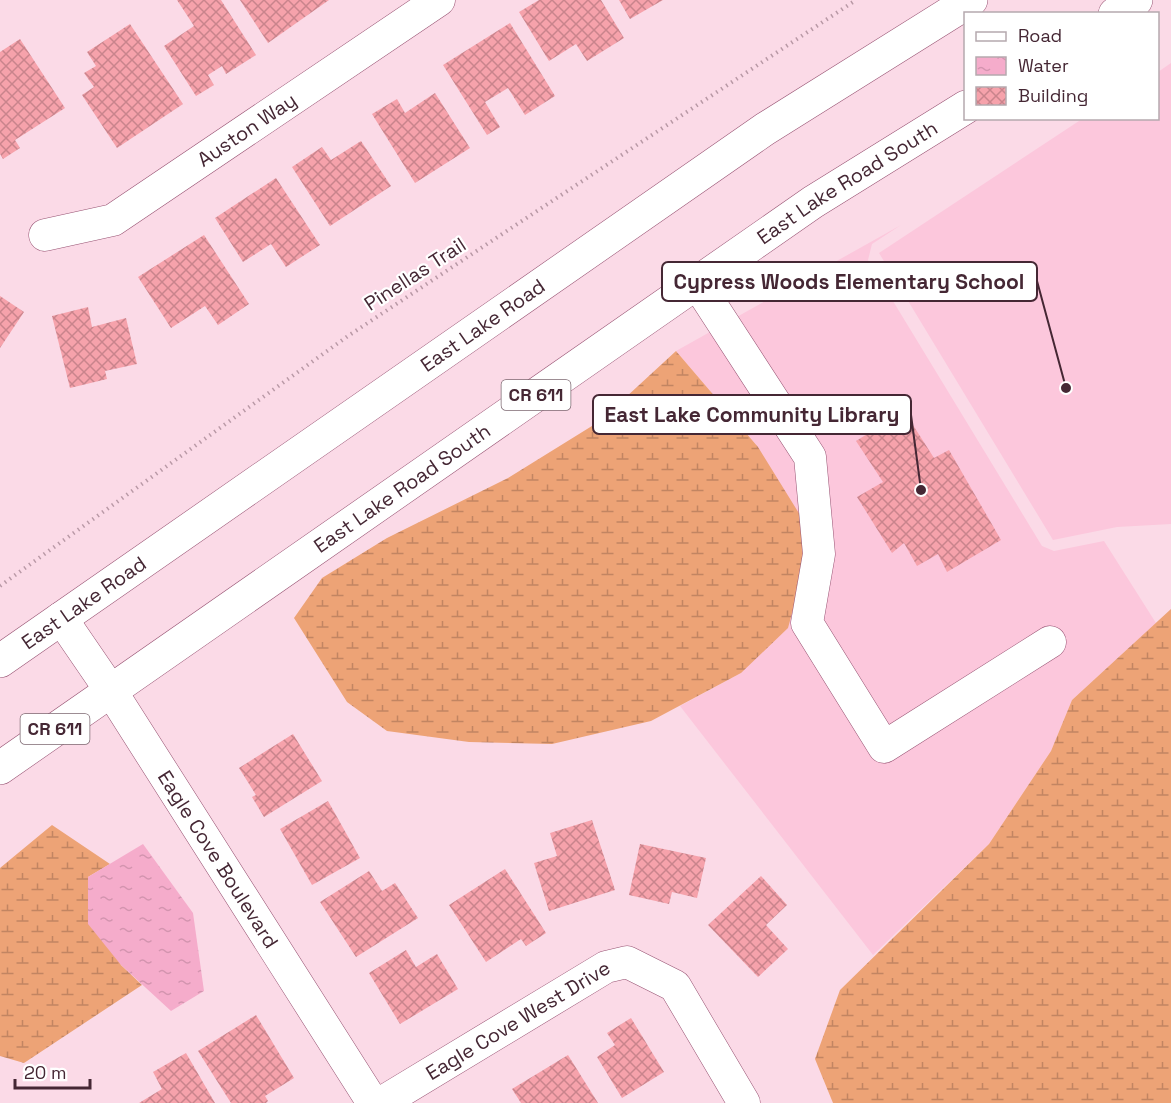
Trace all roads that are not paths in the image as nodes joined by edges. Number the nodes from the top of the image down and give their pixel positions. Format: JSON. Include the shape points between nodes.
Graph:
{"nodes":[{"id":1,"x":439,"y":0,"type":"edge"},
{"id":2,"x":971,"y":0,"type":"edge"},
{"id":3,"x":1136,"y":0,"type":"edge"},
{"id":4,"x":1118,"y":12,"type":"edge"},
{"id":5,"x":964,"y":108,"type":"edge"},
{"id":6,"x":45,"y":235,"type":"dead end"},
{"id":7,"x":697,"y":283,"type":"junction"},
{"id":8,"x":61,"y":618,"type":"junction"},
{"id":9,"x":1050,"y":642,"type":"dead end"},
{"id":10,"x":0,"y":661,"type":"edge"},
{"id":11,"x":111,"y":691,"type":"junction"},
{"id":12,"x":0,"y":768,"type":"edge"},
{"id":13,"x":373,"y":1103,"type":"edge"},
{"id":14,"x":381,"y":1103,"type":"edge"},
{"id":15,"x":744,"y":1103,"type":"edge"}],
"edges":[{"from":1,"to":6,"type":"street","name":"Auston Way","via":[[113,220]]},
{"from":2,"to":8,"type":"main road","name":"East Lake Road","via":[[765,129]]},
{"from":3,"to":4,"type":"main road"},
{"from":5,"to":7,"type":"main road","name":"East Lake Road South","number":"CR 611","via":[[813,202]]},
{"from":7,"to":9,"type":"street","via":[[810,457],[819,554],[807,623],[884,747]]},
{"from":7,"to":11,"type":"main road","name":"East Lake Road South","number":"CR 611"},
{"from":8,"to":10,"type":"main road","name":"East Lake Road"},
{"from":8,"to":11,"type":"street","name":"Eagle Cove Boulevard"},
{"from":11,"to":12,"type":"main road","number":"CR 611"},
{"from":11,"to":13,"type":"street","name":"Eagle Cove Boulevard"},
{"from":14,"to":15,"type":"street","name":"Eagle Cove West Drive","via":[[606,967],[627,962],[675,986]]}]}
